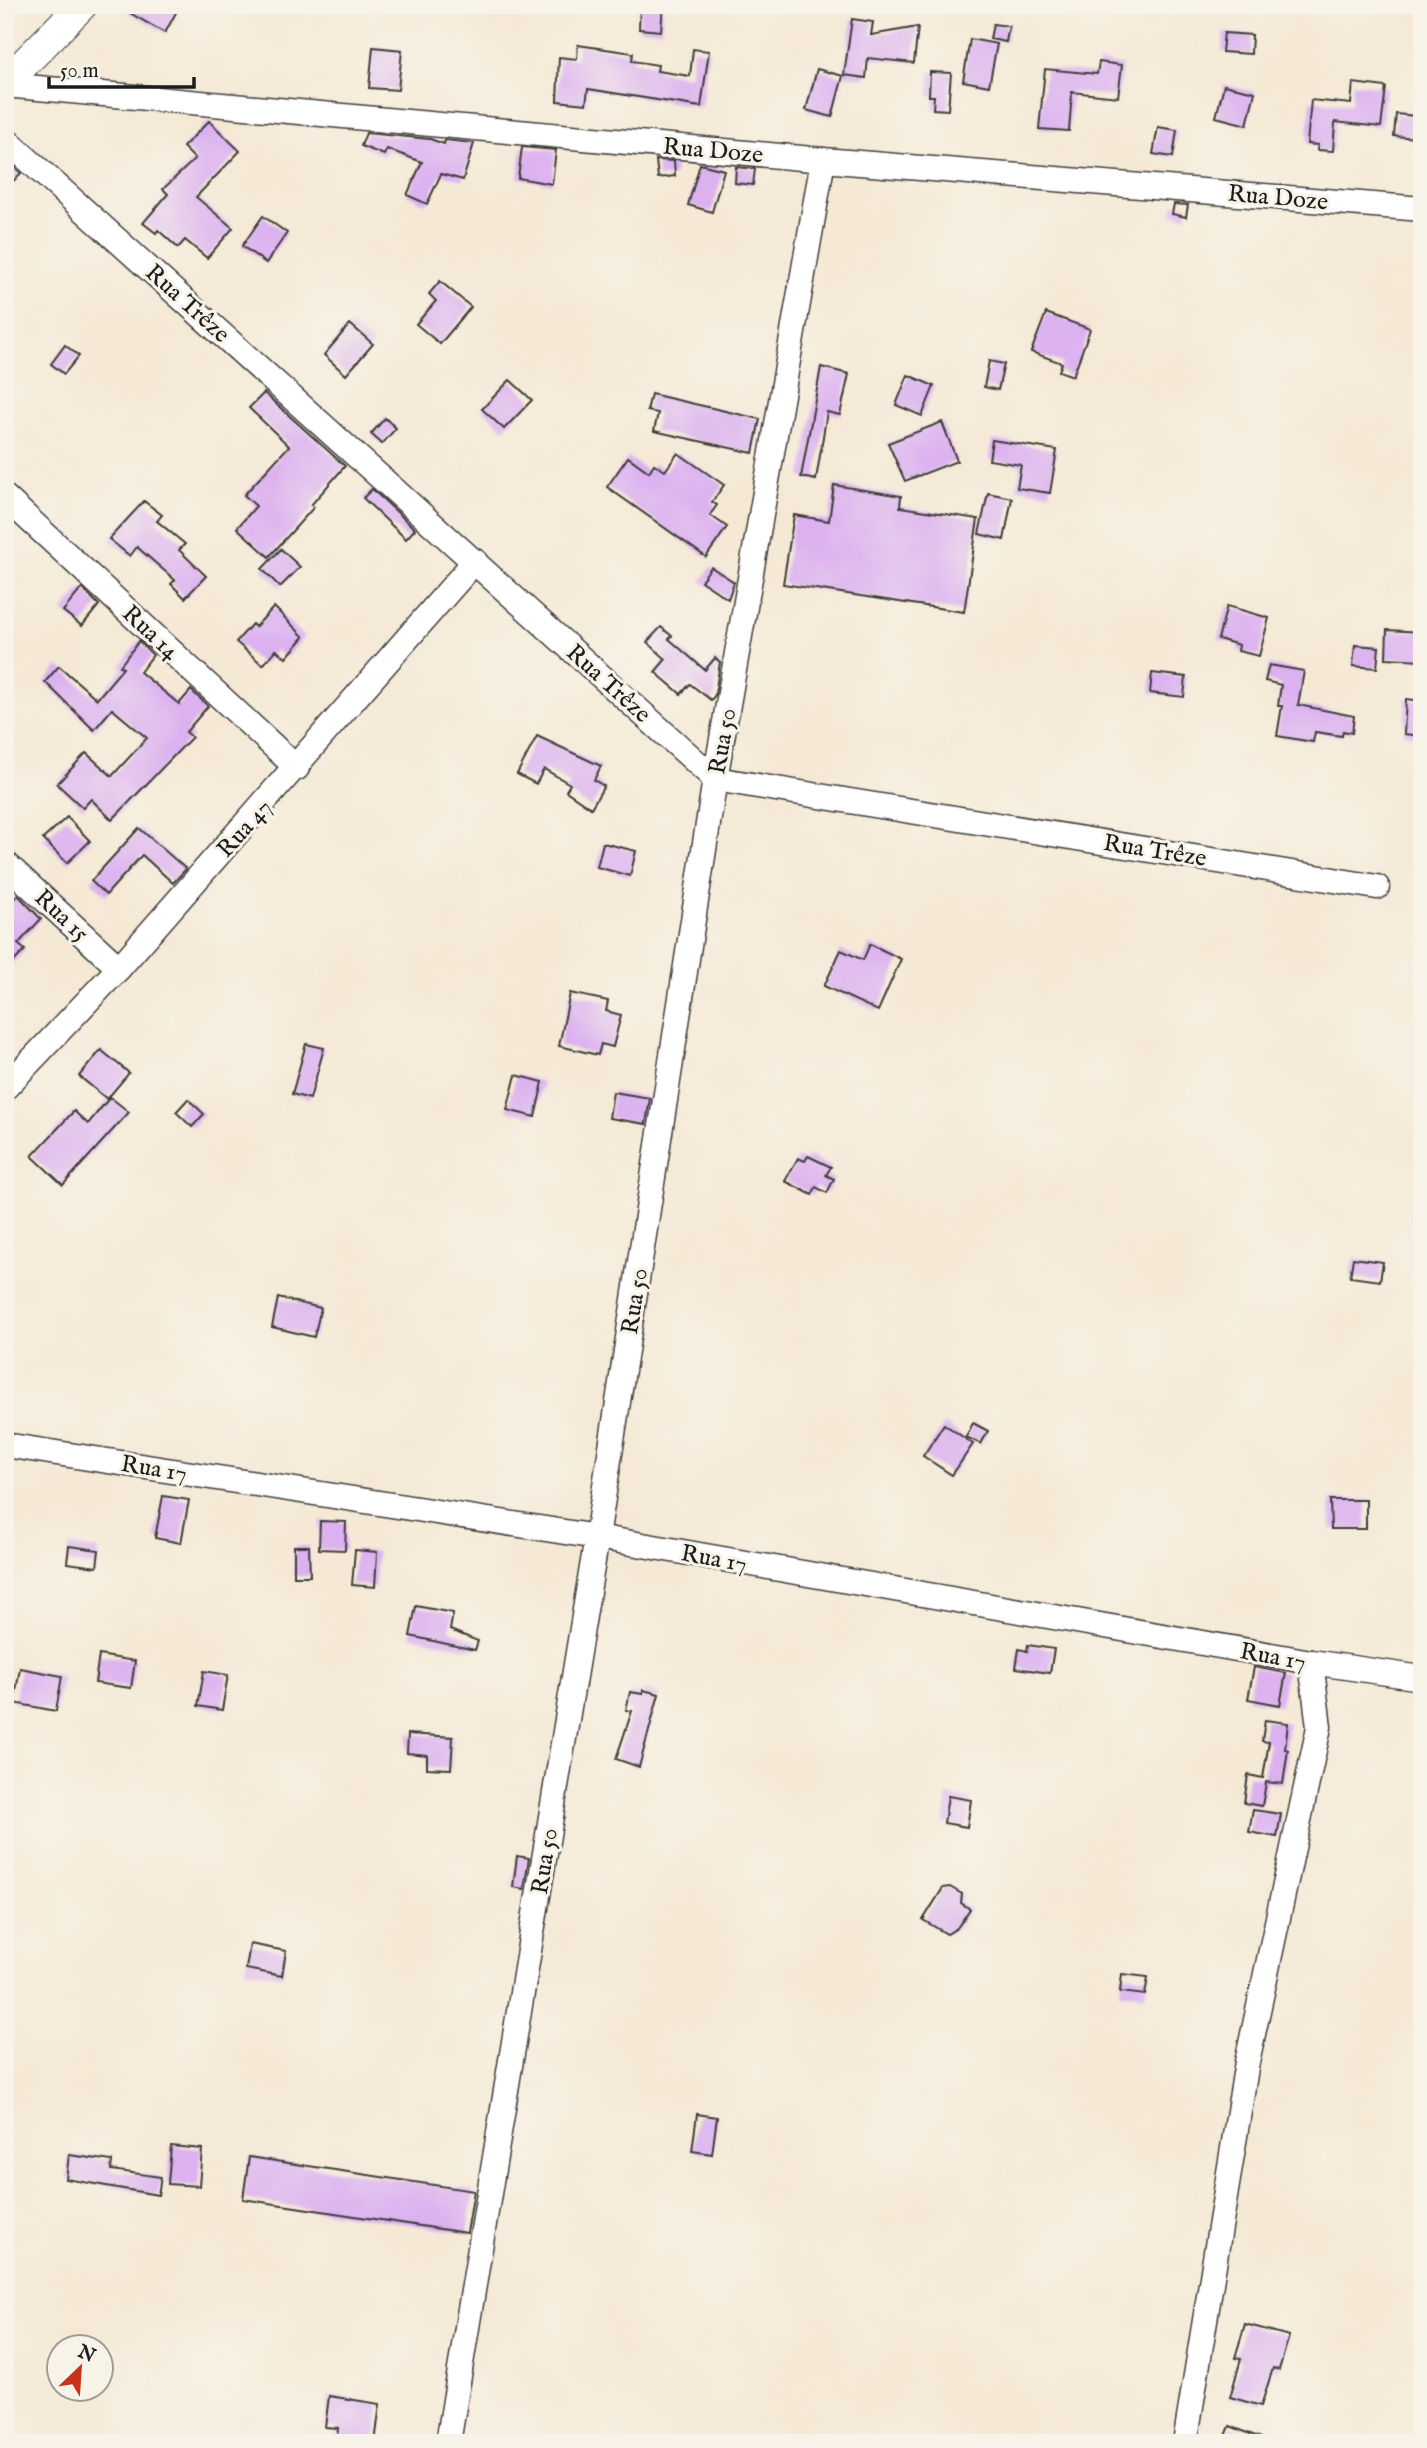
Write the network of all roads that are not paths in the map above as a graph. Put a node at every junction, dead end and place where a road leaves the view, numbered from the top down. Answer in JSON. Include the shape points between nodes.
{"nodes":[{"id":1,"x":82,"y":5,"type":"edge"},
{"id":2,"x":5,"y":84,"type":"edge"},
{"id":3,"x":5,"y":139,"type":"edge"},
{"id":4,"x":823,"y":160,"type":"junction"},
{"id":5,"x":1422,"y":209,"type":"edge"},
{"id":6,"x":5,"y":497,"type":"edge"},
{"id":7,"x":475,"y":561,"type":"junction"},
{"id":8,"x":297,"y":768,"type":"junction"},
{"id":9,"x":715,"y":779,"type":"junction"},
{"id":10,"x":5,"y":863,"type":"edge"},
{"id":11,"x":1377,"y":887,"type":"dead end"},
{"id":12,"x":120,"y":968,"type":"junction"},
{"id":13,"x":5,"y":1088,"type":"edge"},
{"id":14,"x":5,"y":1445,"type":"edge"},
{"id":15,"x":597,"y":1537,"type":"junction"},
{"id":16,"x":1311,"y":1662,"type":"junction"},
{"id":17,"x":1422,"y":1678,"type":"edge"},
{"id":18,"x":448,"y":2443,"type":"edge"},
{"id":19,"x":1185,"y":2443,"type":"edge"}],
"edges":[{"from":1,"to":2,"type":"main road"},
{"from":2,"to":4,"type":"street","name":"Rua Doze"},
{"from":3,"to":7,"type":"street","name":"Rua Trêze"},
{"from":4,"to":5,"type":"street","name":"Rua Doze"},
{"from":4,"to":9,"type":"street","name":"Rua 50"},
{"from":6,"to":8,"type":"street","name":"Rua 14"},
{"from":7,"to":8,"type":"street","name":"Rua 47"},
{"from":7,"to":9,"type":"street","name":"Rua Trêze"},
{"from":8,"to":12,"type":"street","name":"Rua 47"},
{"from":9,"to":11,"type":"street","name":"Rua Trêze"},
{"from":9,"to":15,"type":"street","name":"Rua 50"},
{"from":10,"to":12,"type":"street","name":"Rua 15"},
{"from":12,"to":13,"type":"street","name":"Rua 47"},
{"from":14,"to":15,"type":"street","name":"Rua 17"},
{"from":15,"to":16,"type":"street","name":"Rua 17"},
{"from":15,"to":18,"type":"street","name":"Rua 50"},
{"from":16,"to":17,"type":"street","name":"Rua 17"},
{"from":16,"to":19,"type":"street","via":[[1319,1727],[1247,2062]]}]}
